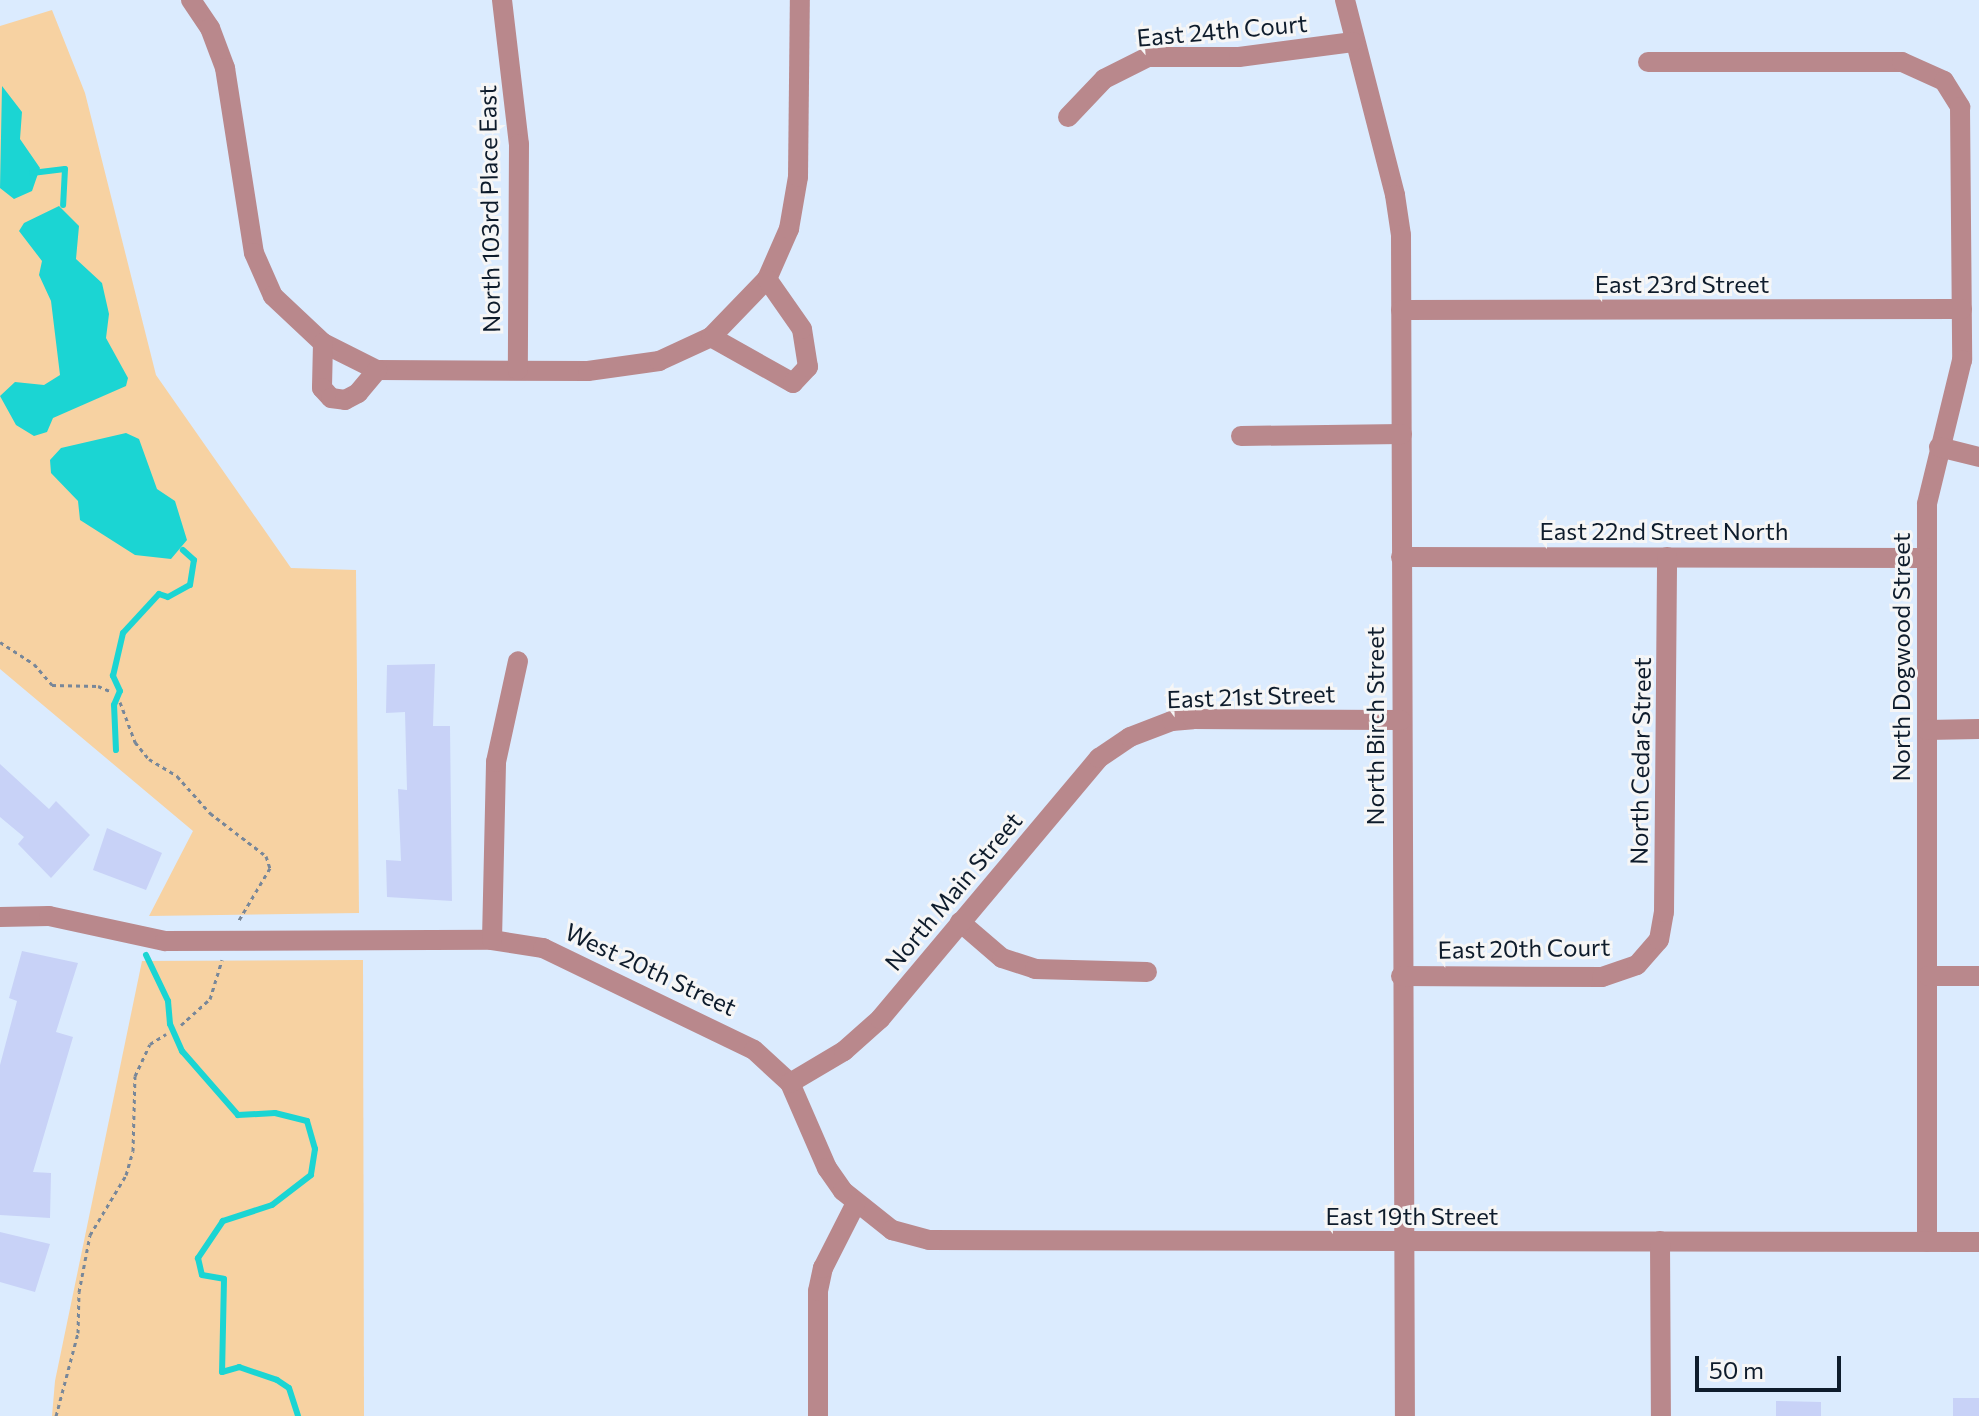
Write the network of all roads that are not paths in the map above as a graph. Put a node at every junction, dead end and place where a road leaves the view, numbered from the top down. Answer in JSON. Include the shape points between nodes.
{"nodes":[{"id":1,"x":191,"y":0,"type":"edge"},
{"id":2,"x":502,"y":0,"type":"edge"},
{"id":3,"x":800,"y":0,"type":"edge"},
{"id":4,"x":1345,"y":0,"type":"edge"},
{"id":5,"x":1353,"y":42,"type":"junction"},
{"id":6,"x":1648,"y":62,"type":"dead end"},
{"id":7,"x":1068,"y":117,"type":"dead end"},
{"id":8,"x":767,"y":279,"type":"junction"},
{"id":9,"x":1962,"y":309,"type":"junction"},
{"id":10,"x":1401,"y":310,"type":"junction"},
{"id":11,"x":711,"y":337,"type":"junction"},
{"id":12,"x":323,"y":343,"type":"junction"},
{"id":13,"x":377,"y":370,"type":"junction"},
{"id":14,"x":518,"y":370,"type":"junction"},
{"id":15,"x":1402,"y":434,"type":"junction"},
{"id":16,"x":1241,"y":436,"type":"dead end"},
{"id":17,"x":1939,"y":447,"type":"junction"},
{"id":18,"x":1979,"y":457,"type":"edge"},
{"id":19,"x":1401,"y":557,"type":"junction"},
{"id":20,"x":1667,"y":557,"type":"junction"},
{"id":21,"x":1927,"y":558,"type":"junction"},
{"id":22,"x":518,"y":661,"type":"dead end"},
{"id":23,"x":1401,"y":720,"type":"junction"},
{"id":24,"x":1151,"y":727,"type":"joint"},
{"id":25,"x":1979,"y":729,"type":"edge"},
{"id":26,"x":1927,"y":730,"type":"junction"},
{"id":27,"x":0,"y":917,"type":"edge"},
{"id":28,"x":960,"y":922,"type":"junction"},
{"id":29,"x":492,"y":940,"type":"junction"},
{"id":30,"x":1644,"y":959,"type":"joint"},
{"id":31,"x":1147,"y":972,"type":"dead end"},
{"id":32,"x":1401,"y":976,"type":"junction"},
{"id":33,"x":1928,"y":976,"type":"junction"},
{"id":34,"x":1979,"y":976,"type":"edge"},
{"id":35,"x":790,"y":1083,"type":"junction"},
{"id":36,"x":855,"y":1205,"type":"junction"},
{"id":37,"x":1660,"y":1241,"type":"junction"},
{"id":38,"x":1403,"y":1242,"type":"junction"},
{"id":39,"x":1927,"y":1242,"type":"junction"},
{"id":40,"x":1979,"y":1242,"type":"edge"},
{"id":41,"x":818,"y":1416,"type":"edge"},
{"id":42,"x":1405,"y":1416,"type":"edge"},
{"id":43,"x":1661,"y":1416,"type":"edge"}],
"edges":[{"from":1,"to":12,"type":"street","via":[[210,28],[225,68],[254,253],[273,296]]},
{"from":2,"to":14,"type":"street","name":"North 103rd Place East","via":[[519,144]]},
{"from":3,"to":8,"type":"street","via":[[798,177],[789,229]]},
{"from":4,"to":5,"type":"street","name":"North Birch Street"},
{"from":5,"to":7,"type":"street","name":"East 24th Court","via":[[1239,57],[1148,57],[1104,79]]},
{"from":5,"to":10,"type":"street","name":"North Birch Street","via":[[1395,195]]},
{"from":6,"to":9,"type":"street","name":"North Dogwood Street","via":[[1902,62],[1944,81],[1960,107],[1963,126]]},
{"from":8,"to":11,"type":"street"},
{"from":8,"to":11,"type":"street","via":[[802,329],[808,367],[793,383]]},
{"from":9,"to":10,"type":"street","name":"East 23rd Street"},
{"from":9,"to":17,"type":"street","name":"North Dogwood Street","via":[[1962,360]]},
{"from":10,"to":15,"type":"street","name":"North Birch Street"},
{"from":11,"to":14,"type":"street","via":[[659,361],[588,371]]},
{"from":12,"to":13,"type":"street"},
{"from":12,"to":13,"type":"street","via":[[322,388],[331,398],[345,400],[358,393]]},
{"from":13,"to":14,"type":"street"},
{"from":15,"to":16,"type":"street"},
{"from":15,"to":19,"type":"street","name":"North Birch Street"},
{"from":17,"to":18,"type":"street"},
{"from":17,"to":21,"type":"street","name":"North Dogwood Street","via":[[1927,504]]},
{"from":19,"to":20,"type":"street","name":"East 22nd Street North"},
{"from":19,"to":23,"type":"street","name":"North Birch Street"},
{"from":20,"to":21,"type":"street","name":"East 22nd Street North"},
{"from":20,"to":30,"type":"street","name":"North Cedar Street","via":[[1664,912],[1659,940]]},
{"from":21,"to":26,"type":"street","name":"North Dogwood Street"},
{"from":22,"to":29,"type":"street","via":[[496,762]]},
{"from":23,"to":24,"type":"street","name":"East 21st Street","via":[[1193,719]]},
{"from":23,"to":32,"type":"street","name":"North Birch Street"},
{"from":24,"to":28,"type":"street","name":"North Main Street","via":[[1099,758]]},
{"from":25,"to":26,"type":"street"},
{"from":26,"to":33,"type":"street","name":"North Dogwood Street"},
{"from":27,"to":29,"type":"street","name":"West 20th Street","via":[[49,916],[165,941]]},
{"from":28,"to":31,"type":"street","via":[[1002,958],[1035,969]]},
{"from":28,"to":35,"type":"street","name":"North Main Street","via":[[864,1035]]},
{"from":29,"to":35,"type":"street","name":"West 20th Street","via":[[576,960],[736,1038]]},
{"from":30,"to":32,"type":"street","name":"East 20th Court","via":[[1624,972],[1602,977]]},
{"from":32,"to":38,"type":"street","name":"North Birch Street"},
{"from":33,"to":34,"type":"street"},
{"from":33,"to":39,"type":"street","name":"North Dogwood Street"},
{"from":35,"to":36,"type":"street","name":"East 19th Street","via":[[827,1168]]},
{"from":36,"to":38,"type":"street","name":"East 19th Street","via":[[892,1230],[929,1240]]},
{"from":36,"to":41,"type":"street","via":[[823,1268],[818,1291]]},
{"from":37,"to":38,"type":"street","name":"East 19th Street"},
{"from":37,"to":39,"type":"street","name":"East 19th Street"},
{"from":37,"to":43,"type":"street"},
{"from":38,"to":42,"type":"street","name":"North Birch Street"},
{"from":39,"to":40,"type":"street","name":"East 19th Street"}]}
